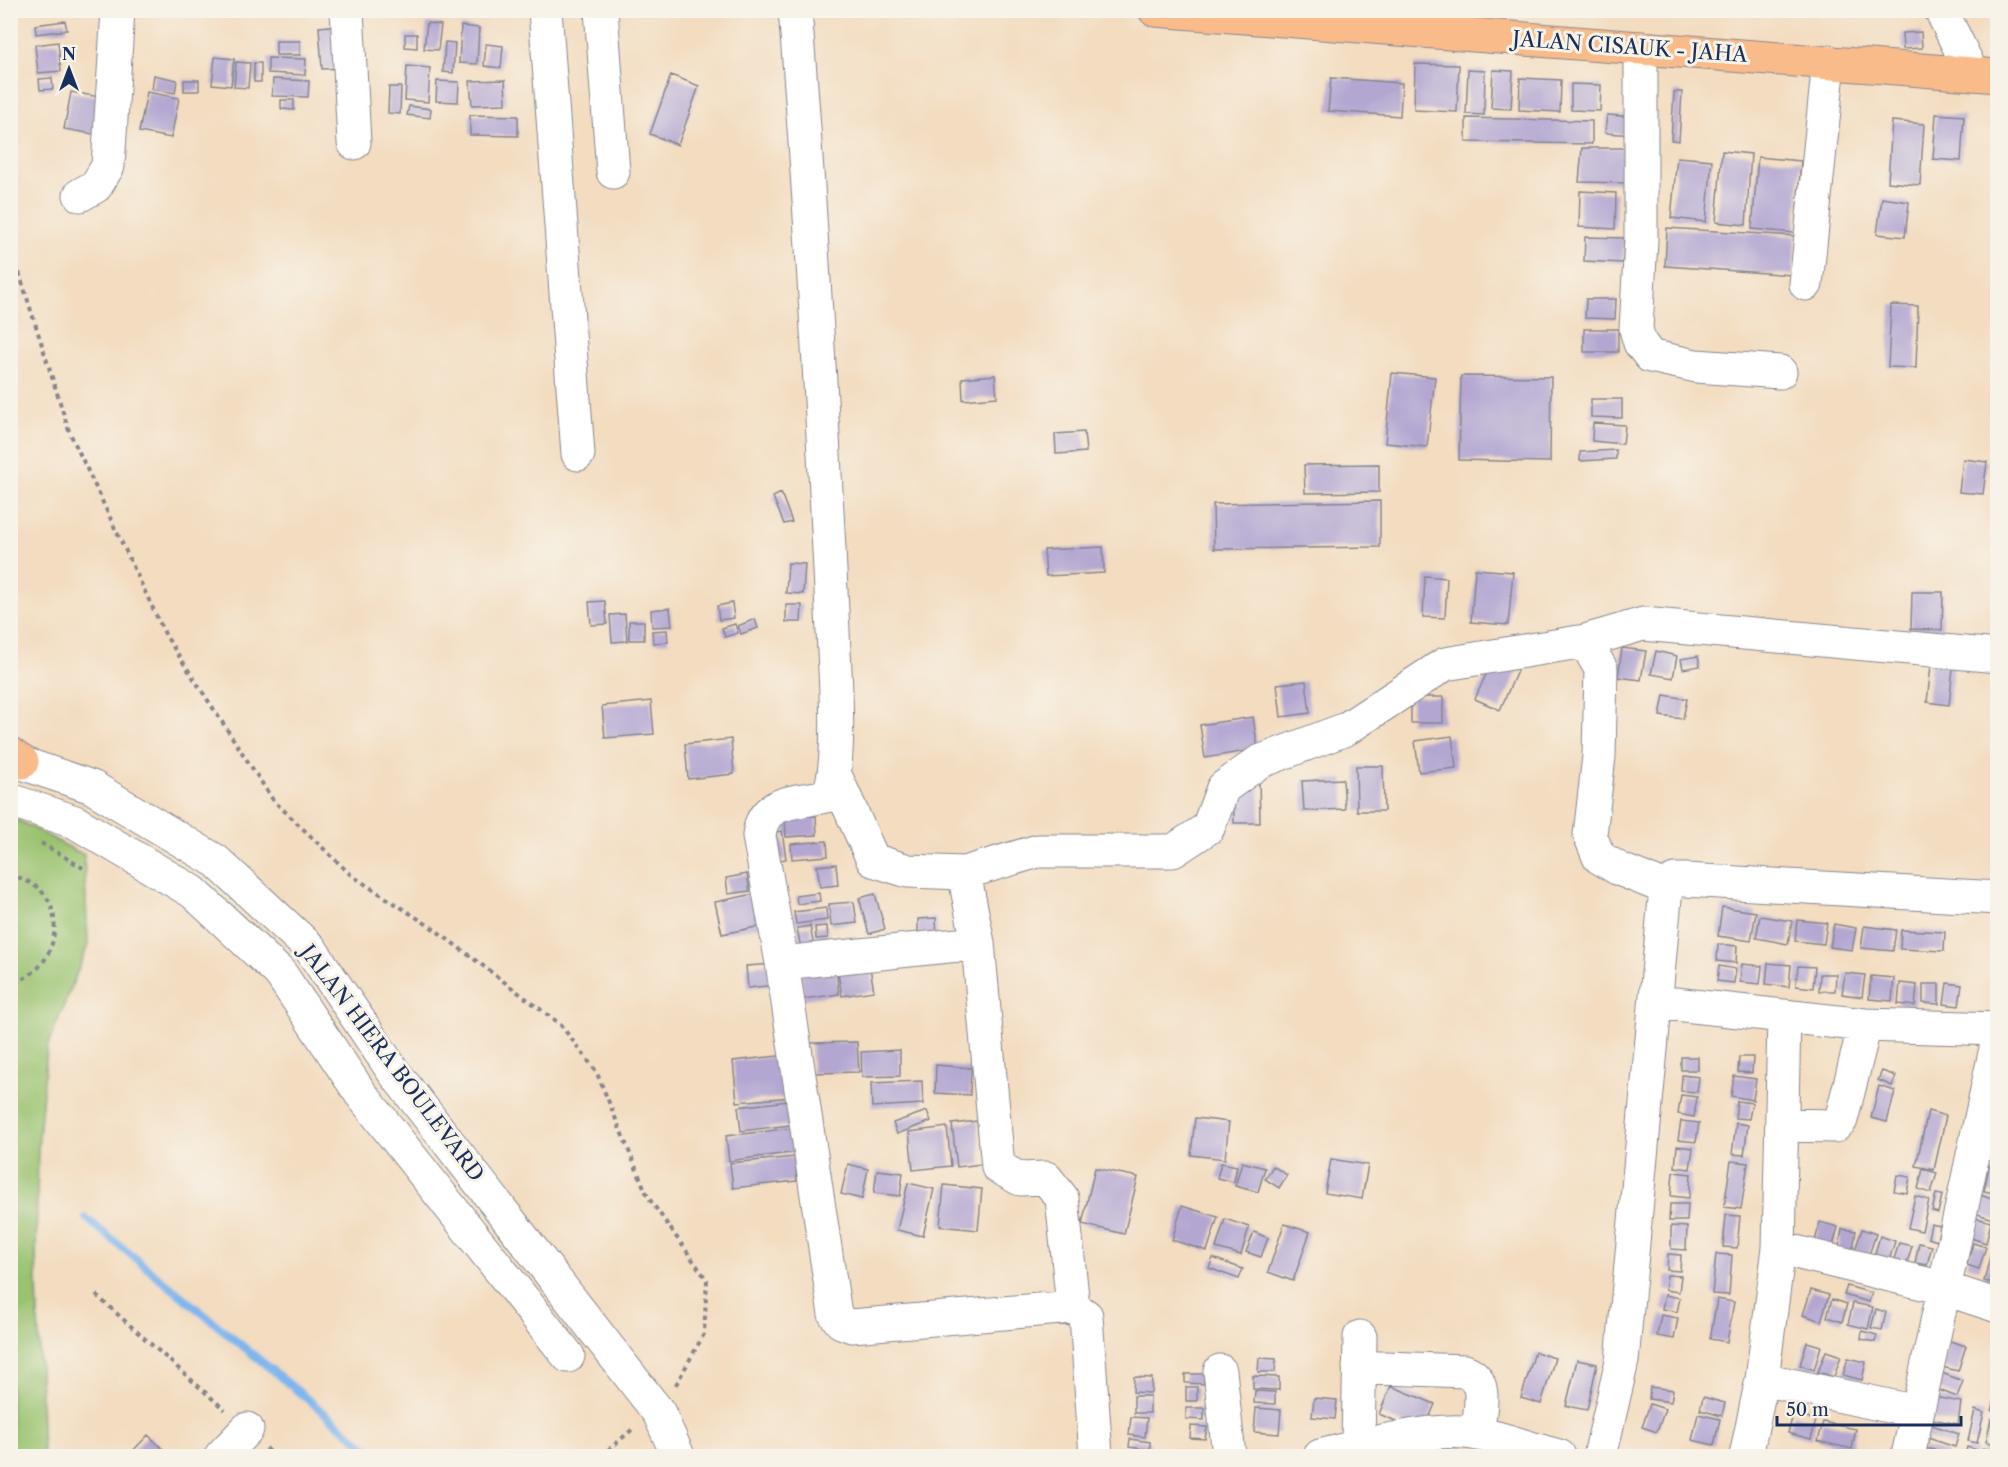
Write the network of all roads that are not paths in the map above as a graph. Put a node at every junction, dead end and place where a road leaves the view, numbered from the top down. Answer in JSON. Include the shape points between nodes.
{"nodes":[{"id":1,"x":118,"y":10,"type":"edge"},
{"id":2,"x":347,"y":10,"type":"edge"},
{"id":3,"x":545,"y":10,"type":"edge"},
{"id":4,"x":601,"y":10,"type":"edge"},
{"id":5,"x":795,"y":10,"type":"edge"},
{"id":6,"x":1155,"y":10,"type":"edge"},
{"id":7,"x":1941,"y":10,"type":"edge"},
{"id":8,"x":1641,"y":48,"type":"junction"},
{"id":9,"x":1829,"y":62,"type":"junction"},
{"id":10,"x":1985,"y":75,"type":"edge"},
{"id":11,"x":354,"y":143,"type":"dead end"},
{"id":12,"x":614,"y":172,"type":"dead end"},
{"id":13,"x":80,"y":195,"type":"dead end"},
{"id":14,"x":1806,"y":284,"type":"dead end"},
{"id":15,"x":1780,"y":372,"type":"dead end"},
{"id":16,"x":578,"y":454,"type":"dead end"},
{"id":17,"x":1585,"y":641,"type":"junction"},
{"id":18,"x":1998,"y":656,"type":"edge"},
{"id":19,"x":14,"y":758,"type":"edge"},
{"id":20,"x":835,"y":775,"type":"junction"},
{"id":21,"x":10,"y":800,"type":"edge"},
{"id":22,"x":964,"y":873,"type":"junction"},
{"id":23,"x":1666,"y":888,"type":"junction"},
{"id":24,"x":1998,"y":898,"type":"edge"},
{"id":25,"x":978,"y":943,"type":"junction"},
{"id":26,"x":782,"y":963,"type":"junction"},
{"id":27,"x":1657,"y":1002,"type":"junction"},
{"id":28,"x":1784,"y":1017,"type":"junction"},
{"id":29,"x":1865,"y":1025,"type":"junction"},
{"id":30,"x":1998,"y":1029,"type":"edge"},
{"id":31,"x":1998,"y":1039,"type":"edge"},
{"id":32,"x":393,"y":1071,"type":"junction"},
{"id":33,"x":361,"y":1094,"type":"junction"},
{"id":34,"x":1782,"y":1125,"type":"junction"},
{"id":35,"x":1779,"y":1248,"type":"junction"},
{"id":36,"x":1944,"y":1288,"type":"junction"},
{"id":37,"x":1998,"y":1306,"type":"edge"},
{"id":38,"x":1072,"y":1307,"type":"junction"},
{"id":39,"x":568,"y":1356,"type":"dead end"},
{"id":40,"x":1220,"y":1371,"type":"dead end"},
{"id":41,"x":1762,"y":1379,"type":"junction"},
{"id":42,"x":1917,"y":1412,"type":"junction"},
{"id":43,"x":247,"y":1429,"type":"road end"},
{"id":44,"x":1477,"y":1434,"type":"junction"},
{"id":45,"x":1358,"y":1446,"type":"junction"},
{"id":46,"x":221,"y":1456,"type":"edge"},
{"id":47,"x":678,"y":1456,"type":"edge"},
{"id":48,"x":1096,"y":1456,"type":"edge"},
{"id":49,"x":1229,"y":1456,"type":"edge"},
{"id":50,"x":1320,"y":1456,"type":"edge"},
{"id":51,"x":1559,"y":1456,"type":"edge"},
{"id":52,"x":1600,"y":1456,"type":"edge"},
{"id":53,"x":1746,"y":1456,"type":"edge"},
{"id":54,"x":1908,"y":1456,"type":"edge"}],
"edges":[{"from":1,"to":13,"type":"street","via":[[108,166],[96,186]]},
{"from":2,"to":11,"type":"street"},
{"from":3,"to":16,"type":"street"},
{"from":4,"to":12,"type":"street"},
{"from":5,"to":20,"type":"street","via":[[823,414],[836,708]]},
{"from":6,"to":8,"type":"main road","name":"JALAN CISAUK - JAHA"},
{"from":7,"to":10,"type":"street"},
{"from":8,"to":9,"type":"main road","name":"JALAN CISAUK - JAHA"},
{"from":8,"to":15,"type":"street","via":[[1641,240],[1636,329],[1640,343],[1650,356],[1696,366]]},
{"from":9,"to":10,"type":"main road","name":"JALAN CISAUK - JAHA"},
{"from":9,"to":14,"type":"street"},
{"from":17,"to":18,"type":"street","via":[[1643,624]]},
{"from":17,"to":22,"type":"street","via":[[1446,664],[1346,729],[1259,762],[1223,788],[1208,828],[1173,851],[1038,851]]},
{"from":17,"to":23,"type":"street","via":[[1601,669],[1599,756],[1590,835],[1599,858]]},
{"from":19,"to":32,"type":"street","name":"JALAN HIERA BOULEVARD","via":[[92,787],[216,861],[310,948]]},
{"from":20,"to":22,"type":"street","via":[[873,860],[908,871]]},
{"from":20,"to":26,"type":"street","via":[[826,796],[769,810],[760,821],[759,836]]},
{"from":21,"to":33,"type":"street","name":"JALAN HIERA BOULEVARD","via":[[75,822],[193,892],[280,973]]},
{"from":22,"to":25,"type":"street"},
{"from":23,"to":24,"type":"street","via":[[1675,880],[1685,880]]},
{"from":23,"to":27,"type":"street"},
{"from":25,"to":26,"type":"street"},
{"from":25,"to":38,"type":"street","via":[[998,1167],[1020,1179],[1046,1178],[1062,1198]]},
{"from":26,"to":38,"type":"street","via":[[835,1314],[841,1322],[852,1326]]},
{"from":27,"to":28,"type":"street"},
{"from":27,"to":52,"type":"street","via":[[1622,1361]]},
{"from":28,"to":29,"type":"street"},
{"from":28,"to":34,"type":"street"},
{"from":29,"to":30,"type":"street"},
{"from":29,"to":34,"type":"street","via":[[1841,1120],[1835,1126]]},
{"from":31,"to":36,"type":"street"},
{"from":32,"to":33,"type":"street"},
{"from":32,"to":47,"type":"street","name":"JALAN HIERA BOULEVARD","via":[[659,1413]]},
{"from":33,"to":39,"type":"street","name":"JALAN HIERA BOULEVARD"},
{"from":34,"to":35,"type":"street"},
{"from":35,"to":36,"type":"street"},
{"from":35,"to":41,"type":"street"},
{"from":36,"to":37,"type":"street"},
{"from":36,"to":42,"type":"street"},
{"from":38,"to":48,"type":"street","via":[[1086,1316]]},
{"from":40,"to":49,"type":"street"},
{"from":41,"to":42,"type":"street"},
{"from":41,"to":53,"type":"street"},
{"from":42,"to":54,"type":"street"},
{"from":43,"to":46,"type":"street"},
{"from":44,"to":45,"type":"street","via":[[1451,1431]]},
{"from":44,"to":45,"type":"street","via":[[1481,1397],[1478,1378],[1473,1374],[1360,1352]]},
{"from":44,"to":51,"type":"street"},
{"from":45,"to":50,"type":"street"}]}
